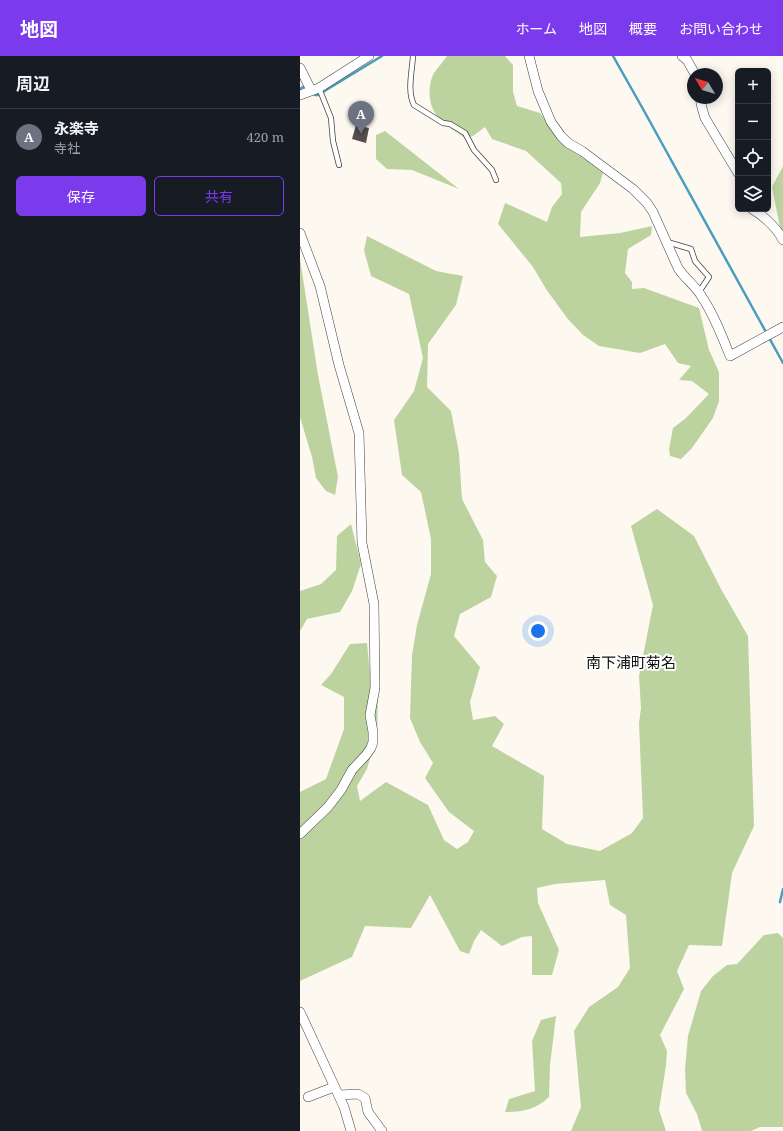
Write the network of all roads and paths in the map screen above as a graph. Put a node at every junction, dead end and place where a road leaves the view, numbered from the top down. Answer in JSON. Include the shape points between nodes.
{"nodes":[{"id":1,"x":369,"y":56,"type":"edge"},
{"id":2,"x":413,"y":56,"type":"edge"},
{"id":3,"x":529,"y":56,"type":"edge"},
{"id":4,"x":682,"y":56,"type":"edge"},
{"id":5,"x":300,"y":68,"type":"edge"},
{"id":6,"x":691,"y":68,"type":"edge"},
{"id":7,"x":316,"y":88,"type":"junction"},
{"id":8,"x":300,"y":95,"type":"edge"},
{"id":9,"x":701,"y":104,"type":"edge"},
{"id":10,"x":339,"y":165,"type":"dead end"},
{"id":11,"x":735,"y":168,"type":"edge"},
{"id":12,"x":496,"y":180,"type":"dead end"},
{"id":13,"x":756,"y":212,"type":"edge"},
{"id":14,"x":300,"y":233,"type":"edge"},
{"id":15,"x":783,"y":240,"type":"edge"},
{"id":16,"x":667,"y":242,"type":"junction"},
{"id":17,"x":699,"y":292,"type":"junction"},
{"id":18,"x":783,"y":327,"type":"edge"},
{"id":19,"x":300,"y":834,"type":"edge"},
{"id":20,"x":301,"y":1017,"type":"edge"},
{"id":21,"x":336,"y":1091,"type":"junction"},
{"id":22,"x":308,"y":1097,"type":"dead end"},
{"id":23,"x":351,"y":1131,"type":"edge"},
{"id":24,"x":382,"y":1131,"type":"edge"}],
"edges":[{"from":1,"to":7,"type":"street"},
{"from":2,"to":12,"type":"lane","via":[[410,88],[414,105],[465,133],[474,150],[492,170]]},
{"from":3,"to":16,"type":"street","via":[[544,107],[561,136],[639,195],[653,212]]},
{"from":4,"to":6,"type":"street"},
{"from":5,"to":7,"type":"street"},
{"from":7,"to":8,"type":"street"},
{"from":7,"to":10,"type":"lane","via":[[323,98],[330,118]]},
{"from":9,"to":11,"type":"street","via":[[705,118]]},
{"from":13,"to":15,"type":"street","via":[[767,220]]},
{"from":14,"to":19,"type":"street","via":[[320,286],[339,365],[359,432],[362,543],[374,604],[375,688],[370,715],[373,732],[371,748],[352,770],[328,807]]},
{"from":16,"to":17,"type":"street","via":[[683,276]]},
{"from":16,"to":17,"type":"lane","via":[[691,249],[695,261],[709,278]]},
{"from":17,"to":18,"type":"street","via":[[730,356]]},
{"from":20,"to":21,"type":"street"},
{"from":21,"to":22,"type":"street"},
{"from":21,"to":23,"type":"street"},
{"from":21,"to":24,"type":"street","via":[[358,1094],[365,1098],[368,1112]]}]}
